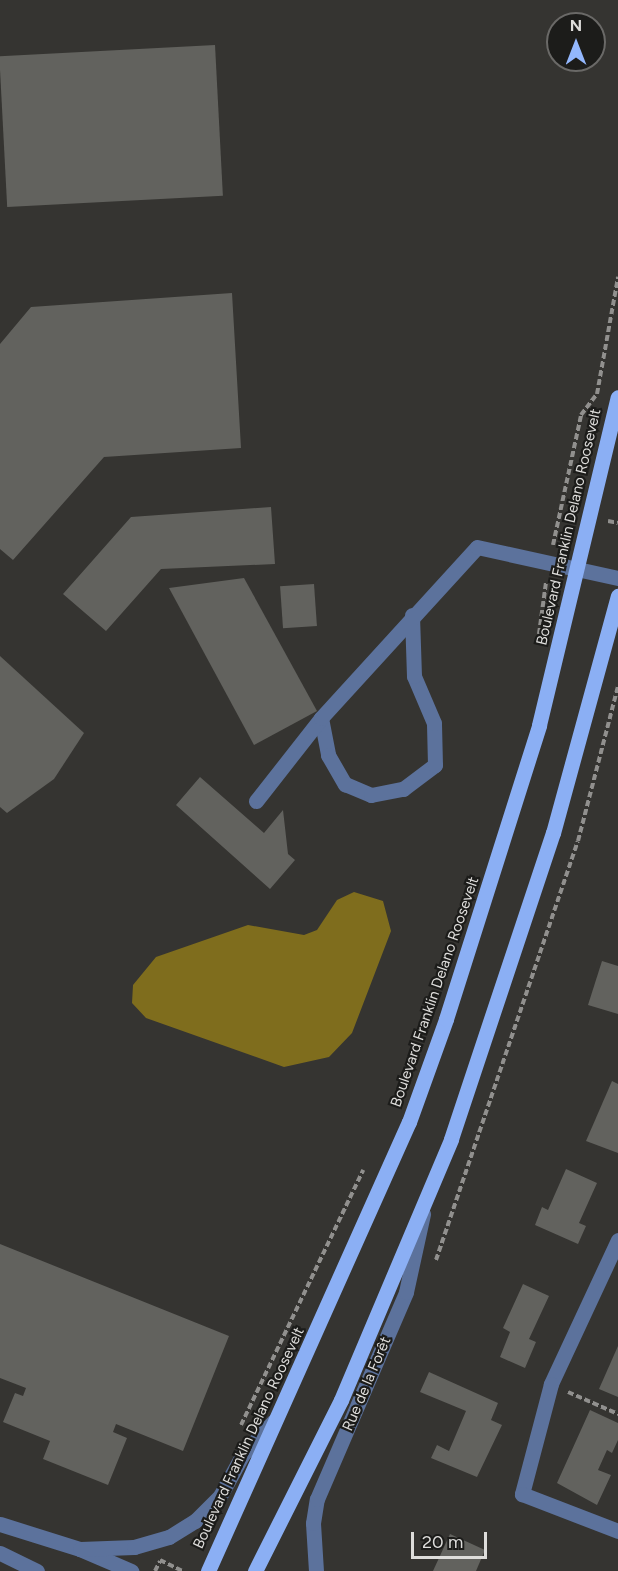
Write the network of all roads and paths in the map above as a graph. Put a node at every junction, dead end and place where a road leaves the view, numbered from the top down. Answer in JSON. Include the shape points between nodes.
{"nodes":[{"id":1,"x":618,"y":277,"type":"edge"},
{"id":2,"x":618,"y":397,"type":"edge"},
{"id":3,"x":550,"y":560,"type":"junction"},
{"id":4,"x":580,"y":567,"type":"junction"},
{"id":5,"x":618,"y":578,"type":"edge"},
{"id":6,"x":618,"y":596,"type":"edge"},
{"id":7,"x":412,"y":615,"type":"junction"},
{"id":8,"x":539,"y":638,"type":"dead end"},
{"id":9,"x":321,"y":718,"type":"junction"},
{"id":10,"x":256,"y":801,"type":"dead end"},
{"id":11,"x":367,"y":1162,"type":"dead end"},
{"id":12,"x":427,"y":1196,"type":"junction"},
{"id":13,"x":618,"y":1240,"type":"edge"},
{"id":14,"x":551,"y":1384,"type":"junction"},
{"id":15,"x":282,"y":1412,"type":"junction"},
{"id":16,"x":618,"y":1414,"type":"edge"},
{"id":17,"x":238,"y":1430,"type":"dead end"},
{"id":18,"x":0,"y":1524,"type":"edge"},
{"id":19,"x":618,"y":1531,"type":"edge"},
{"id":20,"x":80,"y":1549,"type":"junction"},
{"id":21,"x":0,"y":1553,"type":"edge"},
{"id":22,"x":24,"y":1567,"type":"edge"},
{"id":23,"x":37,"y":1571,"type":"edge"},
{"id":24,"x":131,"y":1571,"type":"edge"},
{"id":25,"x":155,"y":1571,"type":"edge"},
{"id":26,"x":183,"y":1571,"type":"edge"},
{"id":27,"x":208,"y":1571,"type":"edge"},
{"id":28,"x":255,"y":1571,"type":"edge"},
{"id":29,"x":316,"y":1571,"type":"edge"}],
"edges":[{"from":1,"to":3,"type":"path","via":[[597,394],[581,415]]},
{"from":2,"to":4,"type":"main road","name":"Boulevard Franklin Delano Roosevelt"},
{"from":3,"to":4,"type":"street"},
{"from":3,"to":7,"type":"street","via":[[477,547]]},
{"from":3,"to":8,"type":"path"},
{"from":4,"to":5,"type":"street"},
{"from":4,"to":15,"type":"main road","name":"Boulevard Franklin Delano Roosevelt","via":[[513,820],[446,1019],[409,1122]]},
{"from":6,"to":12,"type":"main road","via":[[535,888],[489,1032]]},
{"from":7,"to":9,"type":"street"},
{"from":7,"to":9,"type":"street","via":[[414,676],[434,723],[435,765],[403,789],[370,795],[345,784],[328,755]]},
{"from":9,"to":10,"type":"street"},
{"from":11,"to":17,"type":"path"},
{"from":12,"to":28,"type":"main road","via":[[341,1400]]},
{"from":12,"to":29,"type":"street","name":"Rue de la Forêt","via":[[406,1292],[317,1499],[312,1539]]},
{"from":13,"to":14,"type":"street"},
{"from":14,"to":16,"type":"path"},
{"from":14,"to":19,"type":"street","via":[[522,1494]]},
{"from":15,"to":20,"type":"street","via":[[243,1454],[220,1496],[195,1521],[169,1537],[134,1547]]},
{"from":15,"to":27,"type":"main road","name":"Boulevard Franklin Delano Roosevelt"},
{"from":18,"to":20,"type":"street"},
{"from":20,"to":24,"type":"street"},
{"from":21,"to":22,"type":"street"},
{"from":22,"to":23,"type":"street"},
{"from":25,"to":26,"type":"path","via":[[160,1561]]}]}
